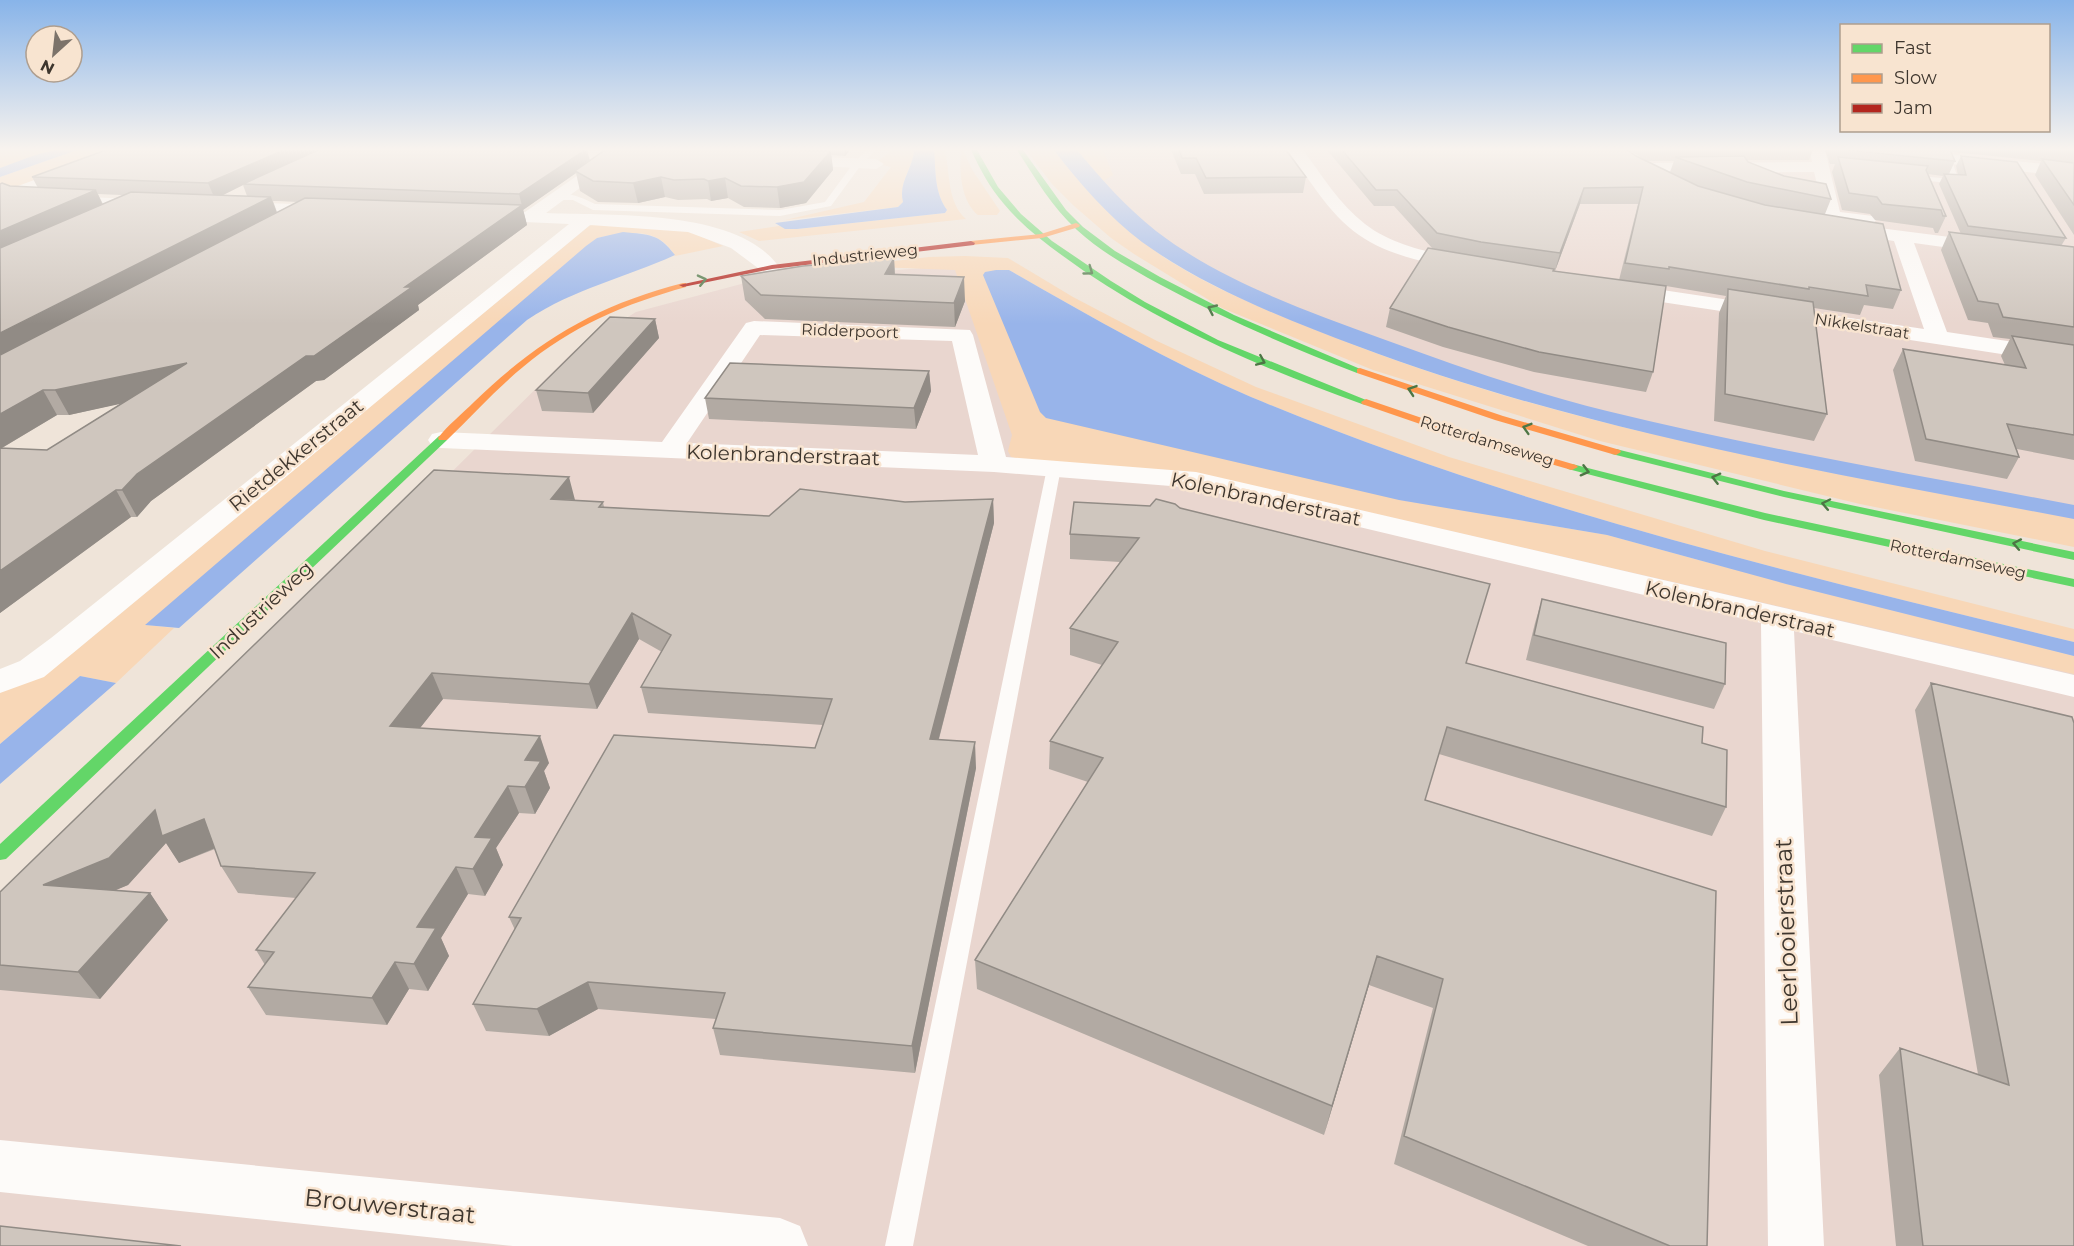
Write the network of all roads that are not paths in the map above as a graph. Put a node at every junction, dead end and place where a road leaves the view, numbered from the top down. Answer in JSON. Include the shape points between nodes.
{"nodes":[{"id":1,"x":131,"y":208,"type":"edge"},
{"id":2,"x":253,"y":208,"type":"edge"},
{"id":3,"x":541,"y":208,"type":"edge"},
{"id":4,"x":629,"y":208,"type":"edge"},
{"id":5,"x":806,"y":208,"type":"edge"},
{"id":6,"x":1013,"y":208,"type":"edge"},
{"id":7,"x":1062,"y":208,"type":"edge"},
{"id":8,"x":1340,"y":208,"type":"edge"},
{"id":9,"x":1830,"y":208,"type":"edge"},
{"id":10,"x":309,"y":210,"type":"junction"},
{"id":11,"x":344,"y":211,"type":"edge"},
{"id":12,"x":460,"y":215,"type":"edge"},
{"id":13,"x":1832,"y":216,"type":"junction"},
{"id":14,"x":529,"y":217,"type":"junction"},
{"id":15,"x":587,"y":219,"type":"junction"},
{"id":16,"x":97,"y":223,"type":"edge"},
{"id":17,"x":1076,"y":225,"type":"junction"},
{"id":18,"x":278,"y":226,"type":"edge"},
{"id":19,"x":1028,"y":226,"type":"junction"},
{"id":20,"x":1949,"y":232,"type":"junction"},
{"id":21,"x":1042,"y":236,"type":"junction"},
{"id":22,"x":1902,"y":237,"type":"junction"},
{"id":23,"x":2072,"y":252,"type":"edge"},
{"id":24,"x":764,"y":262,"type":"junction"},
{"id":25,"x":1489,"y":270,"type":"edge"},
{"id":26,"x":1607,"y":288,"type":"edge"},
{"id":27,"x":1938,"y":338,"type":"junction"},
{"id":28,"x":2074,"y":358,"type":"edge"},
{"id":29,"x":441,"y":440,"type":"junction"},
{"id":30,"x":669,"y":450,"type":"junction"},
{"id":31,"x":994,"y":464,"type":"junction"},
{"id":32,"x":1054,"y":468,"type":"junction"},
{"id":33,"x":2074,"y":556,"type":"edge"},
{"id":34,"x":2074,"y":583,"type":"edge"},
{"id":35,"x":1777,"y":618,"type":"junction"},
{"id":36,"x":0,"y":682,"type":"edge"},
{"id":37,"x":2074,"y":686,"type":"edge"},
{"id":38,"x":0,"y":854,"type":"edge"},
{"id":39,"x":0,"y":1166,"type":"edge"},
{"id":40,"x":780,"y":1246,"type":"edge"},
{"id":41,"x":899,"y":1246,"type":"edge"},
{"id":42,"x":1796,"y":1246,"type":"edge"}],
"edges":[{"from":1,"to":16,"type":"street"},
{"from":2,"to":10,"type":"street"},
{"from":3,"to":14,"type":"street"},
{"from":4,"to":5,"type":"lane","via":[[780,213]]},
{"from":6,"to":19,"type":"main road","name":"Rotterdamseweg"},
{"from":7,"to":17,"type":"main road","name":"Rotterdamseweg"},
{"from":8,"to":25,"type":"street","via":[[1360,229],[1383,242],[1427,257]]},
{"from":9,"to":13,"type":"street"},
{"from":10,"to":11,"type":"street"},
{"from":10,"to":18,"type":"street"},
{"from":12,"to":14,"type":"street"},
{"from":13,"to":20,"type":"street"},
{"from":13,"to":22,"type":"street","via":[[1812,218]]},
{"from":14,"to":15,"type":"street"},
{"from":15,"to":24,"type":"street","via":[[702,229],[730,239]]},
{"from":15,"to":36,"type":"street","name":"Rietdekkerstraat","via":[[63,645],[32,669]]},
{"from":17,"to":19,"type":"main road","name":"Industrieweg"},
{"from":17,"to":21,"type":"main road","name":"Industrieweg"},
{"from":33,"to":17,"type":"main road","name":"Rotterdamseweg","one_way":true,"via":[[1773,492],[1622,455],[1467,409],[1374,377],[1191,299],[1121,259]]},
{"from":19,"to":21,"type":"main road","name":"Rotterdamseweg"},
{"from":19,"to":24,"type":"main road","name":"Industrieweg"},
{"from":20,"to":22,"type":"street"},
{"from":20,"to":23,"type":"street"},
{"from":21,"to":24,"type":"main road","name":"Industrieweg"},
{"from":21,"to":34,"type":"main road","name":"Rotterdamseweg","one_way":true,"via":[[1104,282],[1192,330],[1310,382],[1415,420],[1654,489]]},
{"from":22,"to":27,"type":"street","name":"Nikkelstraat"},
{"from":24,"to":29,"type":"main road","name":"Industrieweg","via":[[671,275],[590,306],[544,336],[520,365]]},
{"from":26,"to":27,"type":"street","name":"Nikkelstraat"},
{"from":27,"to":28,"type":"street","name":"Nikkelstraat"},
{"from":29,"to":30,"type":"street","name":"Kolenbranderstraat"},
{"from":29,"to":38,"type":"main road","name":"Industrieweg"},
{"from":30,"to":31,"type":"street","name":"Kolenbranderstraat"},
{"from":30,"to":31,"type":"street","name":"Ridderpoort","via":[[754,328],[962,335]]},
{"from":31,"to":32,"type":"street","name":"Kolenbranderstraat"},
{"from":32,"to":35,"type":"street","name":"Kolenbranderstraat","via":[[1196,480]]},
{"from":32,"to":41,"type":"lane"},
{"from":35,"to":37,"type":"street","name":"Kolenbranderstraat"},
{"from":35,"to":42,"type":"street","name":"Leerlooierstraat"},
{"from":39,"to":40,"type":"street","name":"Brouwerstraat"}]}
